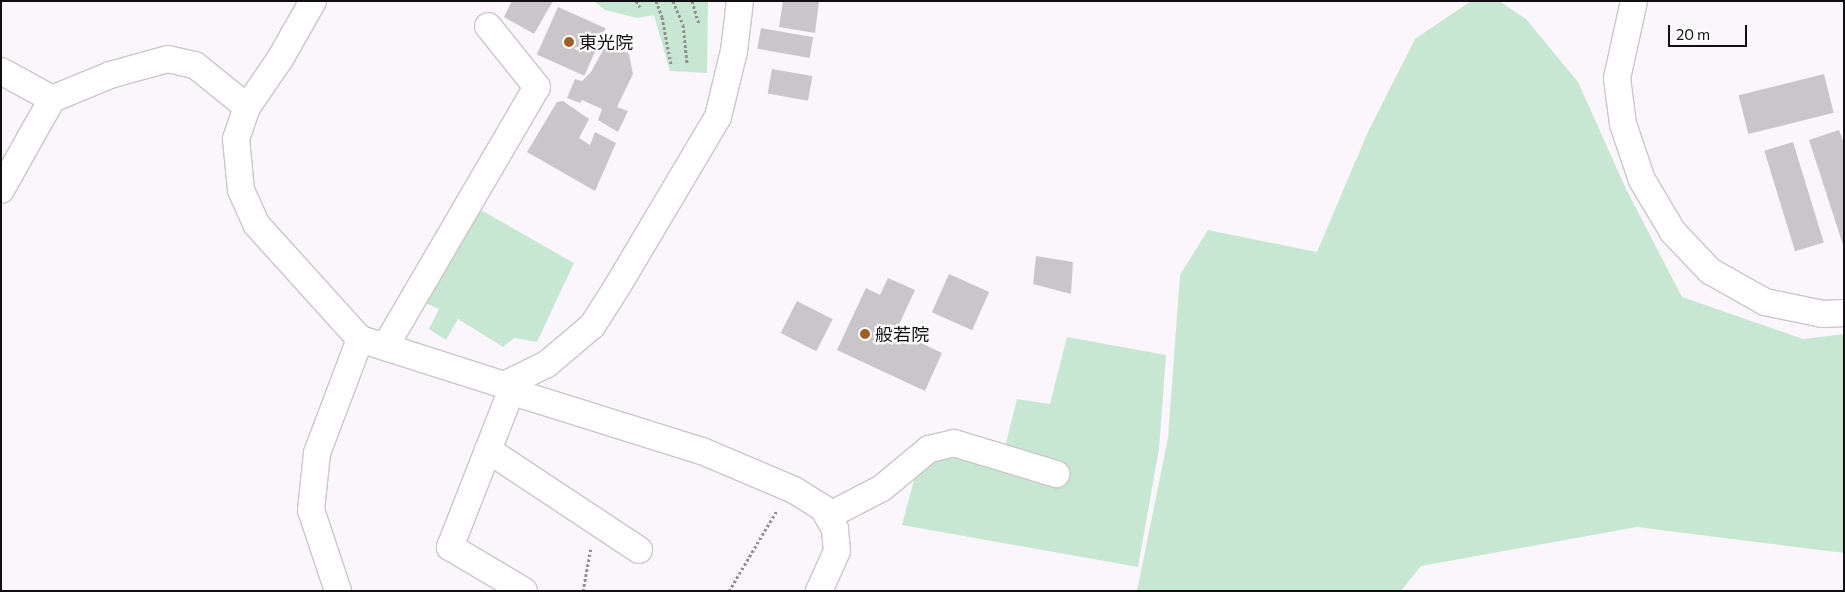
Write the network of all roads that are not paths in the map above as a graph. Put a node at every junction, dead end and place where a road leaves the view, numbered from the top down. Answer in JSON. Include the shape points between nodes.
{"nodes":[{"id":1,"x":312,"y":1,"type":"edge"},
{"id":2,"x":740,"y":1,"type":"edge"},
{"id":3,"x":1634,"y":1,"type":"edge"},
{"id":4,"x":488,"y":26,"type":"dead end"},
{"id":5,"x":1,"y":71,"type":"edge"},
{"id":6,"x":52,"y":99,"type":"junction"},
{"id":7,"x":247,"y":107,"type":"junction"},
{"id":8,"x":1,"y":190,"type":"edge"},
{"id":9,"x":1844,"y":313,"type":"edge"},
{"id":10,"x":360,"y":339,"type":"junction"},
{"id":11,"x":385,"y":347,"type":"junction"},
{"id":12,"x":508,"y":387,"type":"junction"},
{"id":13,"x":488,"y":450,"type":"junction"},
{"id":14,"x":1056,"y":474,"type":"dead end"},
{"id":15,"x":828,"y":516,"type":"junction"},
{"id":16,"x":639,"y":550,"type":"dead end"},
{"id":17,"x":338,"y":591,"type":"edge"},
{"id":18,"x":524,"y":591,"type":"edge"},
{"id":19,"x":819,"y":591,"type":"edge"}],
"edges":[{"from":1,"to":7,"type":"street","via":[[280,59]]},
{"from":2,"to":12,"type":"street","via":[[734,51],[718,117],[623,279],[592,326],[548,364]]},
{"from":3,"to":9,"type":"street","via":[[1617,78],[1623,124],[1642,180],[1673,232],[1710,271],[1765,302],[1822,314]]},
{"from":4,"to":11,"type":"street","via":[[537,87]]},
{"from":5,"to":6,"type":"street"},
{"from":6,"to":7,"type":"street","via":[[110,75],[168,59],[194,65]]},
{"from":6,"to":8,"type":"street"},
{"from":7,"to":10,"type":"street","via":[[236,139],[241,190],[256,224]]},
{"from":10,"to":11,"type":"street"},
{"from":10,"to":17,"type":"street","via":[[317,453],[311,510]]},
{"from":11,"to":12,"type":"street"},
{"from":12,"to":13,"type":"street"},
{"from":12,"to":15,"type":"street","via":[[533,398],[702,451],[790,488],[823,508]]},
{"from":13,"to":16,"type":"street"},
{"from":13,"to":18,"type":"street","via":[[450,547]]},
{"from":14,"to":15,"type":"street","via":[[954,443],[929,449],[882,488]]},
{"from":15,"to":19,"type":"street","via":[[835,528],[837,551]]}]}
